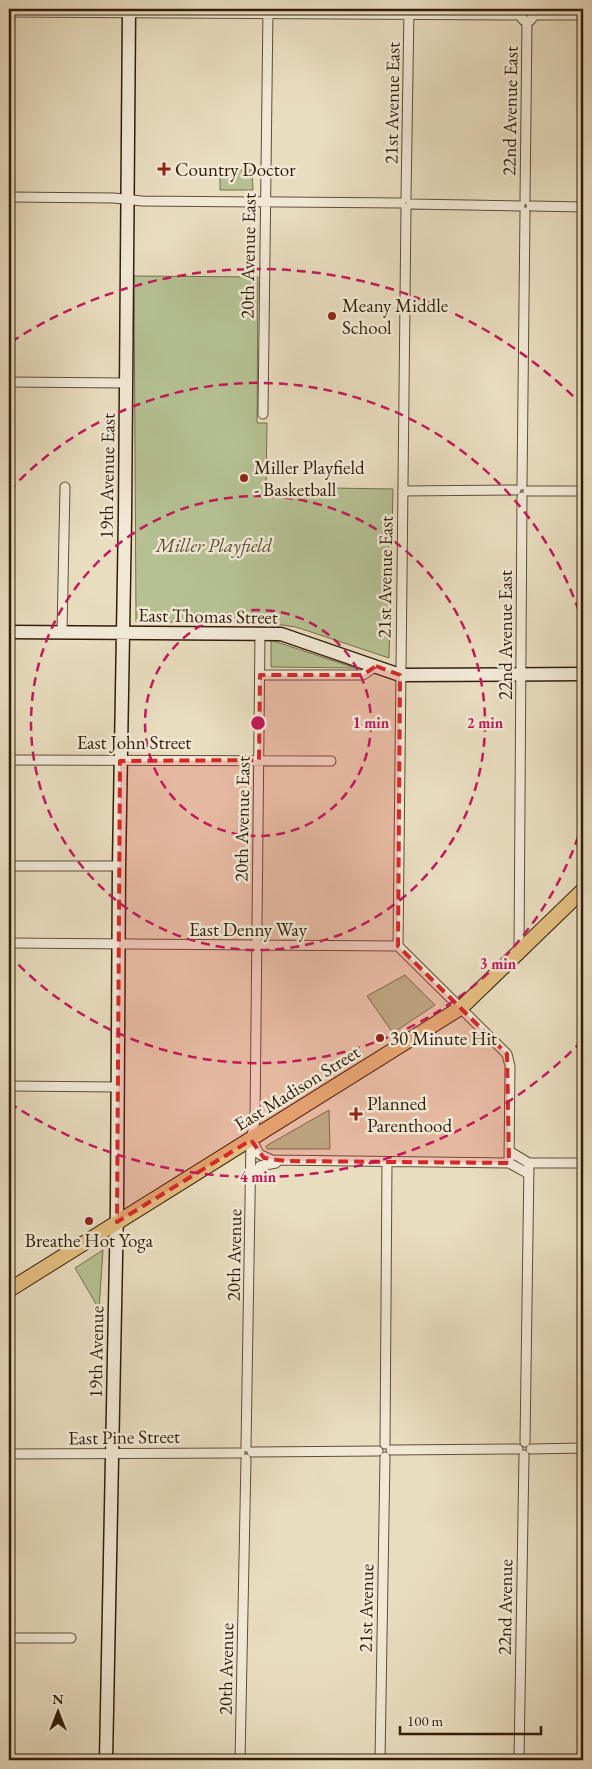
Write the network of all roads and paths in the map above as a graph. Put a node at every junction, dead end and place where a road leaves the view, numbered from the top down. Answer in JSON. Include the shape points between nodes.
{"nodes":[{"id":1,"x":129,"y":10,"type":"edge"},
{"id":2,"x":268,"y":11,"type":"edge"},
{"id":3,"x":409,"y":11,"type":"edge"},
{"id":4,"x":9,"y":12,"type":"edge"},
{"id":5,"x":527,"y":14,"type":"edge"},
{"id":6,"x":583,"y":15,"type":"edge"},
{"id":7,"x":9,"y":197,"type":"edge"},
{"id":8,"x":128,"y":200,"type":"junction"},
{"id":9,"x":266,"y":203,"type":"junction"},
{"id":10,"x":406,"y":203,"type":"junction"},
{"id":11,"x":525,"y":206,"type":"junction"},
{"id":12,"x":583,"y":207,"type":"edge"},
{"id":13,"x":9,"y":382,"type":"edge"},
{"id":14,"x":126,"y":383,"type":"junction"},
{"id":15,"x":262,"y":414,"type":"dead end"},
{"id":16,"x":65,"y":487,"type":"dead end"},
{"id":17,"x":403,"y":491,"type":"junction"},
{"id":18,"x":522,"y":491,"type":"junction"},
{"id":19,"x":583,"y":491,"type":"edge"},
{"id":20,"x":9,"y":632,"type":"edge"},
{"id":21,"x":62,"y":632,"type":"junction"},
{"id":22,"x":123,"y":633,"type":"junction"},
{"id":23,"x":260,"y":633,"type":"junction"},
{"id":24,"x":376,"y":666,"type":"junction"},
{"id":25,"x":400,"y":674,"type":"junction"},
{"id":26,"x":521,"y":674,"type":"junction"},
{"id":27,"x":583,"y":674,"type":"edge"},
{"id":28,"x":260,"y":675,"type":"junction"},
{"id":29,"x":9,"y":760,"type":"edge"},
{"id":30,"x":259,"y":760,"type":"junction"},
{"id":31,"x":120,"y":761,"type":"junction"},
{"id":32,"x":331,"y":761,"type":"dead end"},
{"id":33,"x":9,"y":866,"type":"edge"},
{"id":34,"x":119,"y":866,"type":"junction"},
{"id":35,"x":583,"y":890,"type":"edge"},
{"id":36,"x":9,"y":943,"type":"edge"},
{"id":37,"x":118,"y":944,"type":"junction"},
{"id":38,"x":257,"y":945,"type":"junction"},
{"id":39,"x":398,"y":946,"type":"junction"},
{"id":40,"x":519,"y":954,"type":"junction"},
{"id":41,"x":462,"y":1007,"type":"junction"},
{"id":42,"x":9,"y":1086,"type":"edge"},
{"id":43,"x":118,"y":1087,"type":"junction"},
{"id":44,"x":251,"y":1140,"type":"junction"},
{"id":45,"x":509,"y":1151,"type":"junction"},
{"id":46,"x":251,"y":1157,"type":"junction"},
{"id":47,"x":286,"y":1161,"type":"junction"},
{"id":48,"x":387,"y":1162,"type":"junction"},
{"id":49,"x":509,"y":1163,"type":"junction"},
{"id":50,"x":530,"y":1163,"type":"junction"},
{"id":51,"x":583,"y":1163,"type":"edge"},
{"id":52,"x":264,"y":1165,"type":"junction"},
{"id":53,"x":529,"y":1174,"type":"junction"},
{"id":54,"x":251,"y":1184,"type":"junction"},
{"id":55,"x":117,"y":1222,"type":"junction"},
{"id":56,"x":9,"y":1290,"type":"edge"},
{"id":57,"x":583,"y":1448,"type":"edge"},
{"id":58,"x":525,"y":1449,"type":"junction"},
{"id":59,"x":385,"y":1451,"type":"junction"},
{"id":60,"x":246,"y":1453,"type":"junction"},
{"id":61,"x":9,"y":1454,"type":"edge"},
{"id":62,"x":113,"y":1454,"type":"junction"},
{"id":63,"x":9,"y":1638,"type":"edge"},
{"id":64,"x":71,"y":1638,"type":"dead end"},
{"id":65,"x":106,"y":1760,"type":"edge"},
{"id":66,"x":240,"y":1760,"type":"edge"},
{"id":67,"x":380,"y":1760,"type":"edge"},
{"id":68,"x":519,"y":1760,"type":"edge"}],
"edges":[{"from":1,"to":2,"type":"street"},
{"from":1,"to":4,"type":"street"},
{"from":1,"to":8,"type":"street","name":"19th Avenue East"},
{"from":2,"to":3,"type":"street"},
{"from":2,"to":9,"type":"street","name":"20th Avenue East"},
{"from":3,"to":5,"type":"street"},
{"from":3,"to":10,"type":"street","name":"21st Avenue East"},
{"from":5,"to":6,"type":"street"},
{"from":5,"to":11,"type":"street","name":"22nd Avenue East"},
{"from":7,"to":8,"type":"street"},
{"from":8,"to":9,"type":"street"},
{"from":8,"to":14,"type":"street","name":"19th Avenue East"},
{"from":9,"to":10,"type":"street"},
{"from":9,"to":15,"type":"street","name":"20th Avenue East"},
{"from":10,"to":11,"type":"street"},
{"from":10,"to":17,"type":"street","name":"21st Avenue East"},
{"from":11,"to":12,"type":"street"},
{"from":11,"to":18,"type":"street","name":"22nd Avenue East"},
{"from":13,"to":14,"type":"street"},
{"from":14,"to":22,"type":"street","name":"19th Avenue East"},
{"from":16,"to":21,"type":"street"},
{"from":17,"to":18,"type":"street"},
{"from":17,"to":25,"type":"street","name":"21st Avenue East"},
{"from":18,"to":19,"type":"street"},
{"from":18,"to":26,"type":"street","name":"22nd Avenue East"},
{"from":20,"to":21,"type":"street","name":"East Thomas Street"},
{"from":21,"to":22,"type":"street","name":"East Thomas Street"},
{"from":22,"to":23,"type":"street","name":"East Thomas Street"},
{"from":22,"to":31,"type":"street","name":"19th Avenue East"},
{"from":23,"to":24,"type":"street","name":"East Thomas Street","via":[[294,637]]},
{"from":23,"to":28,"type":"street","name":"20th Avenue East"},
{"from":24,"to":25,"type":"street","name":"East Thomas Street"},
{"from":24,"to":28,"type":"street","via":[[363,674]]},
{"from":25,"to":26,"type":"street"},
{"from":25,"to":39,"type":"street","name":"21st Avenue East"},
{"from":26,"to":27,"type":"street"},
{"from":26,"to":40,"type":"street","name":"22nd Avenue East"},
{"from":28,"to":30,"type":"street","name":"20th Avenue East"},
{"from":29,"to":31,"type":"street","name":"East John Street"},
{"from":30,"to":31,"type":"street","name":"East John Street"},
{"from":30,"to":32,"type":"street","name":"East John Street"},
{"from":30,"to":38,"type":"street","name":"20th Avenue East"},
{"from":31,"to":34,"type":"street","name":"19th Avenue East"},
{"from":33,"to":34,"type":"street"},
{"from":34,"to":37,"type":"street","name":"19th Avenue East"},
{"from":35,"to":40,"type":"main road","name":"East Madison Street"},
{"from":36,"to":37,"type":"street","name":"East Denny Way"},
{"from":37,"to":38,"type":"street","name":"East Denny Way"},
{"from":37,"to":43,"type":"street","name":"19th Avenue"},
{"from":38,"to":39,"type":"street","name":"East Denny Way"},
{"from":38,"to":44,"type":"street","name":"20th Avenue","via":[[255,1121]]},
{"from":39,"to":41,"type":"street"},
{"from":40,"to":41,"type":"main road","name":"East Madison Street"},
{"from":41,"to":44,"type":"main road","name":"East Madison Street"},
{"from":41,"to":45,"type":"street","via":[[507,1054],[510,1066]]},
{"from":42,"to":43,"type":"street"},
{"from":43,"to":55,"type":"street","name":"19th Avenue"},
{"from":44,"to":46,"type":"street","name":"20th Avenue"},
{"from":44,"to":47,"type":"street","via":[[264,1158]]},
{"from":44,"to":55,"type":"main road","name":"East Madison Street"},
{"from":45,"to":49,"type":"street"},
{"from":45,"to":50,"type":"street"},
{"from":46,"to":52,"type":"street","via":[[254,1162]]},
{"from":46,"to":54,"type":"street","name":"20th Avenue"},
{"from":47,"to":48,"type":"street"},
{"from":47,"to":52,"type":"street"},
{"from":48,"to":49,"type":"street"},
{"from":48,"to":59,"type":"street","name":"21st Avenue"},
{"from":49,"to":53,"type":"street"},
{"from":50,"to":51,"type":"street"},
{"from":50,"to":53,"type":"street","name":"22nd Avenue"},
{"from":52,"to":54,"type":"street","via":[[260,1166]]},
{"from":53,"to":58,"type":"street","name":"22nd Avenue"},
{"from":54,"to":60,"type":"street","name":"20th Avenue"},
{"from":55,"to":56,"type":"main road","name":"East Madison Street"},
{"from":55,"to":62,"type":"street","name":"19th Avenue"},
{"from":57,"to":58,"type":"street","name":"East Pine Street"},
{"from":58,"to":59,"type":"street","name":"East Pine Street"},
{"from":58,"to":68,"type":"street","name":"22nd Avenue"},
{"from":59,"to":60,"type":"street","name":"East Pine Street"},
{"from":59,"to":67,"type":"street","name":"21st Avenue"},
{"from":60,"to":62,"type":"street","name":"East Pine Street"},
{"from":60,"to":66,"type":"street","name":"20th Avenue"},
{"from":61,"to":62,"type":"street","name":"East Pine Street"},
{"from":62,"to":65,"type":"street","name":"19th Avenue"},
{"from":63,"to":64,"type":"street"}]}
